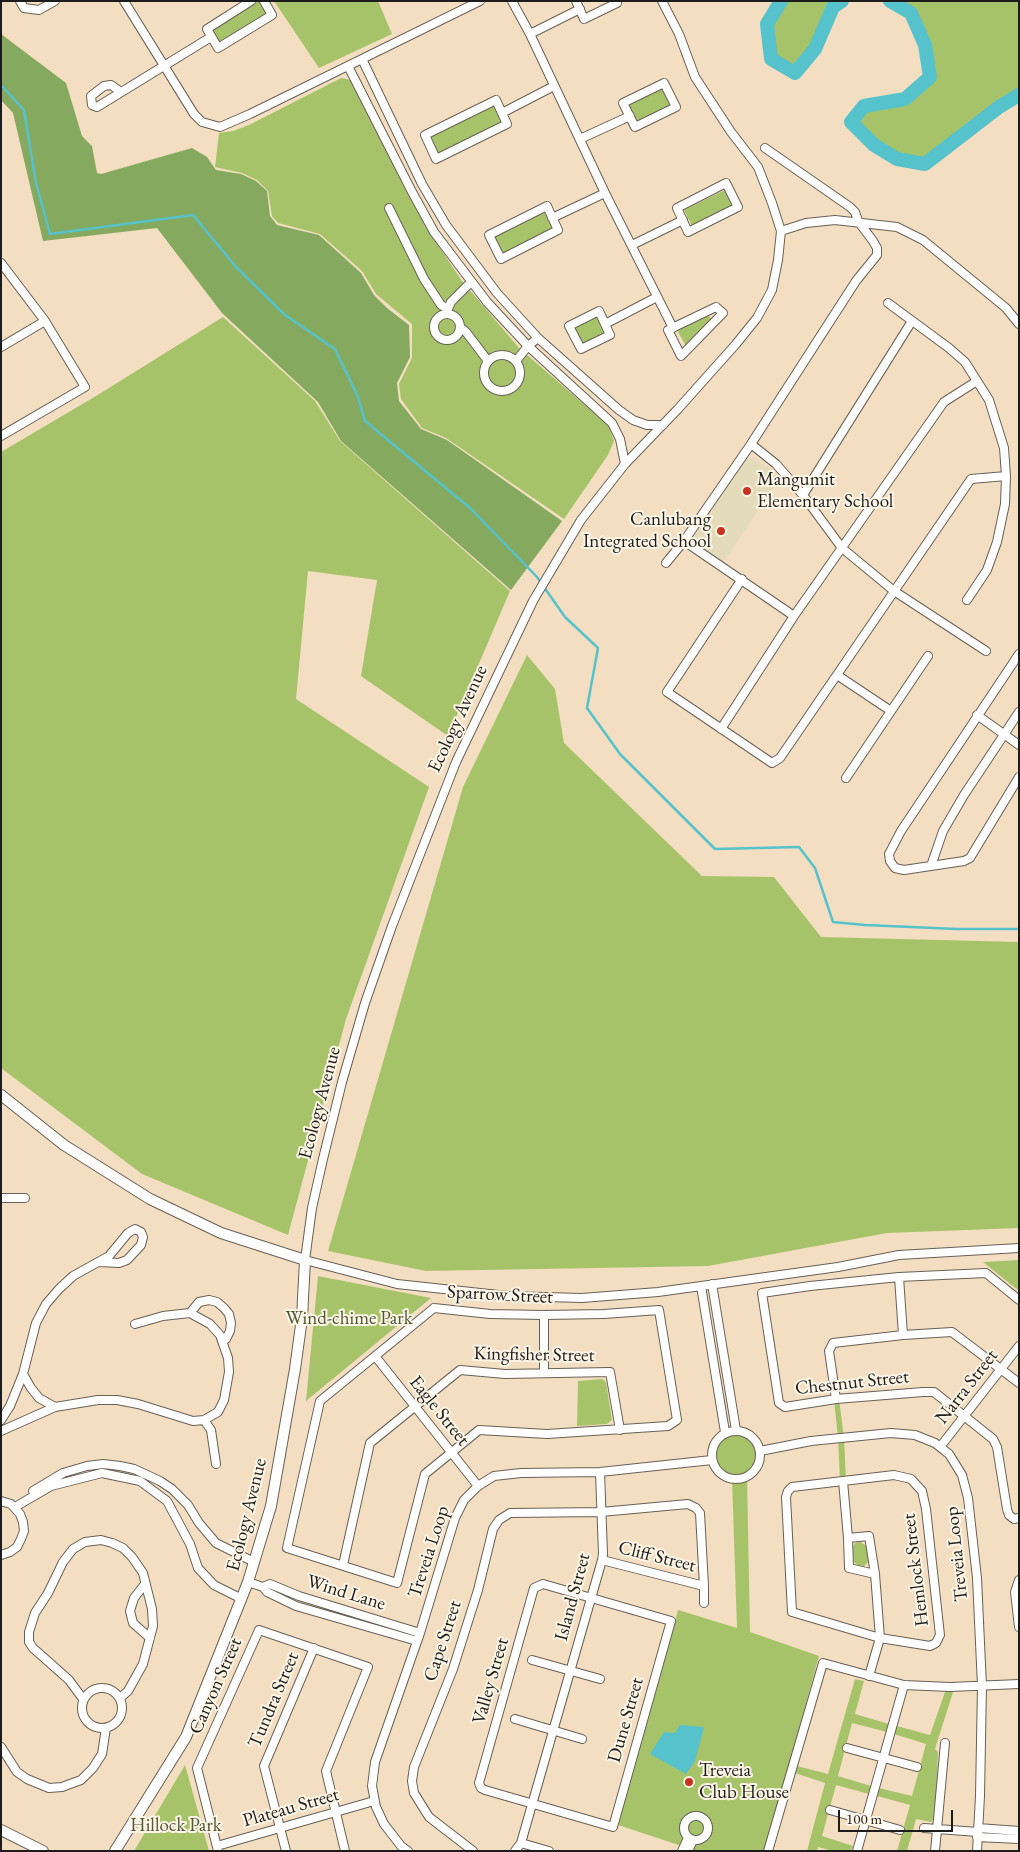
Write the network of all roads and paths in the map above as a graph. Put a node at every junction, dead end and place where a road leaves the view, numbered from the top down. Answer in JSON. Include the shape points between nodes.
{"nodes":[{"id":1,"x":20,"y":1,"type":"edge"},
{"id":2,"x":55,"y":1,"type":"edge"},
{"id":3,"x":124,"y":1,"type":"edge"},
{"id":4,"x":251,"y":1,"type":"edge"},
{"id":5,"x":264,"y":1,"type":"edge"},
{"id":6,"x":480,"y":1,"type":"edge"},
{"id":7,"x":512,"y":1,"type":"edge"},
{"id":8,"x":616,"y":1,"type":"edge"},
{"id":9,"x":662,"y":1,"type":"edge"},
{"id":10,"x":578,"y":5,"type":"edge"},
{"id":11,"x":530,"y":34,"type":"junction"},
{"id":12,"x":211,"y":37,"type":"junction"},
{"id":13,"x":362,"y":59,"type":"junction"},
{"id":14,"x":348,"y":66,"type":"junction"},
{"id":15,"x":164,"y":67,"type":"junction"},
{"id":16,"x":554,"y":86,"type":"junction"},
{"id":17,"x":121,"y":92,"type":"dead end"},
{"id":18,"x":502,"y":112,"type":"junction"},
{"id":19,"x":630,"y":116,"type":"junction"},
{"id":20,"x":580,"y":139,"type":"junction"},
{"id":21,"x":765,"y":148,"type":"dead end"},
{"id":22,"x":606,"y":193,"type":"junction"},
{"id":23,"x":389,"y":208,"type":"dead end"},
{"id":24,"x":552,"y":218,"type":"junction"},
{"id":25,"x":683,"y":220,"type":"junction"},
{"id":26,"x":858,"y":221,"type":"junction"},
{"id":27,"x":780,"y":231,"type":"junction"},
{"id":28,"x":632,"y":245,"type":"junction"},
{"id":29,"x":1,"y":263,"type":"edge"},
{"id":30,"x":471,"y":282,"type":"junction"},
{"id":31,"x":657,"y":297,"type":"junction"},
{"id":32,"x":888,"y":303,"type":"dead end"},
{"id":33,"x":447,"y":311,"type":"junction"},
{"id":34,"x":45,"y":321,"type":"junction"},
{"id":35,"x":912,"y":321,"type":"junction"},
{"id":36,"x":605,"y":324,"type":"junction"},
{"id":37,"x":1019,"y":324,"type":"edge"},
{"id":38,"x":460,"y":326,"type":"junction"},
{"id":39,"x":673,"y":328,"type":"junction"},
{"id":40,"x":538,"y":338,"type":"junction"},
{"id":41,"x":528,"y":346,"type":"junction"},
{"id":42,"x":1,"y":347,"type":"edge"},
{"id":43,"x":488,"y":361,"type":"junction"},
{"id":44,"x":516,"y":361,"type":"junction"},
{"id":45,"x":576,"y":373,"type":"junction"},
{"id":46,"x":568,"y":382,"type":"junction"},
{"id":47,"x":977,"y":382,"type":"junction"},
{"id":48,"x":602,"y":396,"type":"junction"},
{"id":49,"x":595,"y":406,"type":"junction"},
{"id":50,"x":663,"y":425,"type":"junction"},
{"id":51,"x":1,"y":436,"type":"edge"},
{"id":52,"x":751,"y":444,"type":"junction"},
{"id":53,"x":624,"y":464,"type":"junction"},
{"id":54,"x":1006,"y":476,"type":"junction"},
{"id":55,"x":802,"y":495,"type":"junction"},
{"id":56,"x":684,"y":541,"type":"junction"},
{"id":57,"x":842,"y":548,"type":"junction"},
{"id":58,"x":666,"y":563,"type":"dead end"},
{"id":59,"x":742,"y":579,"type":"junction"},
{"id":60,"x":894,"y":591,"type":"junction"},
{"id":61,"x":967,"y":600,"type":"dead end"},
{"id":62,"x":794,"y":616,"type":"junction"},
{"id":63,"x":986,"y":651,"type":"dead end"},
{"id":64,"x":1019,"y":654,"type":"edge"},
{"id":65,"x":928,"y":656,"type":"dead end"},
{"id":66,"x":837,"y":675,"type":"junction"},
{"id":67,"x":891,"y":711,"type":"junction"},
{"id":68,"x":1019,"y":712,"type":"edge"},
{"id":69,"x":977,"y":715,"type":"junction"},
{"id":70,"x":721,"y":729,"type":"junction"},
{"id":71,"x":1003,"y":734,"type":"junction"},
{"id":72,"x":1019,"y":744,"type":"edge"},
{"id":73,"x":1019,"y":776,"type":"edge"},
{"id":74,"x":846,"y":778,"type":"dead end"},
{"id":75,"x":931,"y":866,"type":"junction"},
{"id":76,"x":1,"y":1094,"type":"edge"},
{"id":77,"x":1,"y":1198,"type":"edge"},
{"id":78,"x":26,"y":1198,"type":"dead end"},
{"id":79,"x":1019,"y":1248,"type":"edge"},
{"id":80,"x":304,"y":1260,"type":"junction"},
{"id":81,"x":99,"y":1262,"type":"junction"},
{"id":82,"x":899,"y":1277,"type":"junction"},
{"id":83,"x":712,"y":1284,"type":"junction"},
{"id":84,"x":701,"y":1286,"type":"junction"},
{"id":85,"x":1019,"y":1300,"type":"edge"},
{"id":86,"x":190,"y":1313,"type":"junction"},
{"id":87,"x":544,"y":1315,"type":"junction"},
{"id":88,"x":135,"y":1324,"type":"dead end"},
{"id":89,"x":903,"y":1335,"type":"junction"},
{"id":90,"x":223,"y":1340,"type":"junction"},
{"id":91,"x":1019,"y":1346,"type":"edge"},
{"id":92,"x":375,"y":1356,"type":"junction"},
{"id":93,"x":726,"y":1368,"type":"junction"},
{"id":94,"x":1001,"y":1369,"type":"junction"},
{"id":95,"x":715,"y":1370,"type":"junction"},
{"id":96,"x":544,"y":1373,"type":"junction"},
{"id":97,"x":23,"y":1374,"type":"junction"},
{"id":98,"x":1019,"y":1383,"type":"edge"},
{"id":99,"x":836,"y":1399,"type":"junction"},
{"id":100,"x":415,"y":1406,"type":"junction"},
{"id":101,"x":55,"y":1407,"type":"junction"},
{"id":102,"x":964,"y":1416,"type":"junction"},
{"id":103,"x":1,"y":1420,"type":"edge"},
{"id":104,"x":204,"y":1420,"type":"junction"},
{"id":105,"x":620,"y":1430,"type":"junction"},
{"id":106,"x":736,"y":1430,"type":"junction"},
{"id":107,"x":1,"y":1432,"type":"edge"},
{"id":108,"x":726,"y":1432,"type":"junction"},
{"id":109,"x":940,"y":1447,"type":"junction"},
{"id":110,"x":760,"y":1451,"type":"junction"},
{"id":111,"x":452,"y":1452,"type":"junction"},
{"id":112,"x":712,"y":1460,"type":"junction"},
{"id":113,"x":216,"y":1464,"type":"dead end"},
{"id":114,"x":600,"y":1472,"type":"junction"},
{"id":115,"x":843,"y":1481,"type":"junction"},
{"id":116,"x":478,"y":1486,"type":"junction"},
{"id":117,"x":1,"y":1501,"type":"edge"},
{"id":118,"x":13,"y":1506,"type":"junction"},
{"id":119,"x":601,"y":1512,"type":"junction"},
{"id":120,"x":1019,"y":1518,"type":"edge"},
{"id":121,"x":848,"y":1538,"type":"junction"},
{"id":122,"x":1,"y":1556,"type":"edge"},
{"id":123,"x":602,"y":1560,"type":"junction"},
{"id":124,"x":254,"y":1562,"type":"junction"},
{"id":125,"x":343,"y":1566,"type":"junction"},
{"id":126,"x":875,"y":1574,"type":"junction"},
{"id":127,"x":1019,"y":1580,"type":"edge"},
{"id":128,"x":248,"y":1582,"type":"junction"},
{"id":129,"x":145,"y":1584,"type":"junction"},
{"id":130,"x":704,"y":1586,"type":"junction"},
{"id":131,"x":264,"y":1587,"type":"junction"},
{"id":132,"x":591,"y":1597,"type":"junction"},
{"id":133,"x":242,"y":1599,"type":"junction"},
{"id":134,"x":704,"y":1603,"type":"dead end"},
{"id":135,"x":1019,"y":1628,"type":"edge"},
{"id":136,"x":420,"y":1633,"type":"junction"},
{"id":137,"x":150,"y":1638,"type":"junction"},
{"id":138,"x":880,"y":1638,"type":"junction"},
{"id":139,"x":417,"y":1641,"type":"junction"},
{"id":140,"x":314,"y":1648,"type":"junction"},
{"id":141,"x":532,"y":1660,"type":"dead end"},
{"id":142,"x":570,"y":1670,"type":"junction"},
{"id":143,"x":869,"y":1676,"type":"junction"},
{"id":144,"x":600,"y":1679,"type":"dead end"},
{"id":145,"x":1019,"y":1684,"type":"edge"},
{"id":146,"x":904,"y":1685,"type":"junction"},
{"id":147,"x":982,"y":1686,"type":"junction"},
{"id":148,"x":120,"y":1698,"type":"junction"},
{"id":149,"x":83,"y":1699,"type":"junction"},
{"id":150,"x":515,"y":1719,"type":"dead end"},
{"id":151,"x":106,"y":1728,"type":"junction"},
{"id":152,"x":553,"y":1731,"type":"junction"},
{"id":153,"x":582,"y":1739,"type":"dead end"},
{"id":154,"x":945,"y":1743,"type":"dead end"},
{"id":155,"x":1,"y":1747,"type":"edge"},
{"id":156,"x":848,"y":1748,"type":"dead end"},
{"id":157,"x":883,"y":1759,"type":"junction"},
{"id":158,"x":917,"y":1767,"type":"dead end"},
{"id":159,"x":374,"y":1802,"type":"junction"},
{"id":160,"x":532,"y":1803,"type":"junction"},
{"id":161,"x":830,"y":1810,"type":"dead end"},
{"id":162,"x":335,"y":1813,"type":"junction"},
{"id":163,"x":866,"y":1820,"type":"junction"},
{"id":164,"x":924,"y":1828,"type":"dead end"},
{"id":165,"x":280,"y":1829,"type":"junction"},
{"id":166,"x":1,"y":1830,"type":"edge"},
{"id":167,"x":900,"y":1830,"type":"dead end"},
{"id":168,"x":937,"y":1830,"type":"junction"},
{"id":169,"x":1019,"y":1831,"type":"edge"},
{"id":170,"x":978,"y":1832,"type":"junction"},
{"id":171,"x":1019,"y":1839,"type":"edge"},
{"id":172,"x":521,"y":1843,"type":"junction"},
{"id":173,"x":217,"y":1848,"type":"edge"},
{"id":174,"x":43,"y":1851,"type":"edge"},
{"id":175,"x":115,"y":1851,"type":"edge"},
{"id":176,"x":286,"y":1851,"type":"edge"},
{"id":177,"x":345,"y":1851,"type":"edge"},
{"id":178,"x":408,"y":1851,"type":"edge"},
{"id":179,"x":473,"y":1851,"type":"edge"},
{"id":180,"x":514,"y":1851,"type":"edge"},
{"id":181,"x":549,"y":1851,"type":"edge"},
{"id":182,"x":682,"y":1851,"type":"edge"},
{"id":183,"x":688,"y":1851,"type":"edge"},
{"id":184,"x":768,"y":1851,"type":"edge"},
{"id":185,"x":857,"y":1851,"type":"edge"},
{"id":186,"x":935,"y":1851,"type":"edge"},
{"id":187,"x":976,"y":1851,"type":"edge"}],
"edges":[{"from":1,"to":2,"type":"street","via":[[24,8],[39,10]]},
{"from":3,"to":15,"type":"street"},
{"from":4,"to":12,"type":"street","via":[[207,29]]},
{"from":5,"to":12,"type":"street","via":[[272,15],[218,48]]},
{"from":6,"to":13,"type":"street"},
{"from":7,"to":11,"type":"street"},
{"from":8,"to":10,"type":"street","via":[[584,19]]},
{"from":9,"to":27,"type":"street","name":"Ecology Avenue","via":[[696,77],[758,167]]},
{"from":10,"to":11,"type":"street"},
{"from":11,"to":16,"type":"street"},
{"from":12,"to":15,"type":"street"},
{"from":13,"to":14,"type":"street"},
{"from":13,"to":40,"type":"street","via":[[422,184],[446,225],[497,293]]},
{"from":14,"to":15,"type":"street","via":[[220,126],[202,122],[194,114]]},
{"from":14,"to":30,"type":"street","via":[[410,190],[434,232]]},
{"from":15,"to":17,"type":"street"},
{"from":16,"to":18,"type":"street"},
{"from":16,"to":20,"type":"street"},
{"from":18,"to":18,"type":"street","via":[[507,124],[436,159],[425,135],[496,100]]},
{"from":19,"to":19,"type":"street","via":[[635,127],[676,107],[664,83],[623,103]]},
{"from":19,"to":20,"type":"street"},
{"from":20,"to":22,"type":"street"},
{"from":21,"to":26,"type":"street","via":[[850,207]]},
{"from":22,"to":24,"type":"street"},
{"from":22,"to":28,"type":"street"},
{"from":23,"to":33,"type":"street","via":[[430,288]]},
{"from":24,"to":24,"type":"street","via":[[558,230],[501,259],[489,235],[547,206]]},
{"from":25,"to":25,"type":"street","via":[[688,232],[738,207],[726,183],[676,208]]},
{"from":25,"to":28,"type":"street"},
{"from":26,"to":27,"type":"street","via":[[806,223]]},
{"from":26,"to":37,"type":"street","via":[[897,227],[923,240],[1006,308]]},
{"from":26,"to":52,"type":"street","via":[[873,240],[877,255],[856,281]]},
{"from":27,"to":50,"type":"street","name":"Ecology Avenue","via":[[772,290],[757,318]]},
{"from":28,"to":31,"type":"street"},
{"from":29,"to":34,"type":"street"},
{"from":30,"to":33,"type":"street","via":[[451,302]]},
{"from":30,"to":41,"type":"street"},
{"from":31,"to":36,"type":"street"},
{"from":31,"to":39,"type":"street"},
{"from":32,"to":35,"type":"street"},
{"from":33,"to":38,"type":"street","via":[[457,318]]},
{"from":33,"to":38,"type":"street","via":[[434,323],[434,332],[439,338],[451,340],[458,334]]},
{"from":34,"to":42,"type":"street"},
{"from":34,"to":51,"type":"street","via":[[85,387]]},
{"from":35,"to":47,"type":"street","via":[[965,362]]},
{"from":35,"to":55,"type":"street"},
{"from":36,"to":36,"type":"street","via":[[610,335],[581,349],[569,326],[599,312]]},
{"from":38,"to":43,"type":"street"},
{"from":39,"to":39,"type":"street","via":[[668,330],[680,356],[722,313],[716,307]]},
{"from":40,"to":41,"type":"street"},
{"from":40,"to":45,"type":"street"},
{"from":41,"to":44,"type":"street"},
{"from":41,"to":46,"type":"street"},
{"from":43,"to":44,"type":"street","via":[[507,355]]},
{"from":43,"to":44,"type":"street","via":[[484,372],[486,383],[500,392],[511,390],[518,382],[520,371]]},
{"from":45,"to":46,"type":"street"},
{"from":45,"to":48,"type":"street"},
{"from":46,"to":49,"type":"street"},
{"from":47,"to":54,"type":"street","via":[[989,400],[997,425],[1004,448]]},
{"from":47,"to":57,"type":"street","via":[[944,402]]},
{"from":48,"to":49,"type":"street"},
{"from":48,"to":50,"type":"street","via":[[633,420],[647,425]]},
{"from":49,"to":53,"type":"street","via":[[612,422],[620,439]]},
{"from":50,"to":53,"type":"street","name":"Ecology Avenue"},
{"from":52,"to":55,"type":"street","via":[[776,464]]},
{"from":52,"to":56,"type":"street"},
{"from":53,"to":80,"type":"street","name":"Ecology Avenue","via":[[580,520],[533,601],[456,762],[365,1003],[323,1159]]},
{"from":54,"to":60,"type":"street","via":[[971,479]]},
{"from":54,"to":61,"type":"street","via":[[1005,504],[997,542],[986,570]]},
{"from":55,"to":57,"type":"street"},
{"from":56,"to":58,"type":"street"},
{"from":56,"to":59,"type":"street"},
{"from":57,"to":60,"type":"street"},
{"from":57,"to":62,"type":"street"},
{"from":59,"to":62,"type":"street"},
{"from":59,"to":70,"type":"street","via":[[667,692]]},
{"from":60,"to":63,"type":"street"},
{"from":60,"to":66,"type":"street"},
{"from":62,"to":70,"type":"street"},
{"from":64,"to":69,"type":"street"},
{"from":65,"to":67,"type":"street"},
{"from":66,"to":67,"type":"street"},
{"from":66,"to":70,"type":"street","via":[[780,758],[772,763]]},
{"from":67,"to":74,"type":"street"},
{"from":68,"to":71,"type":"street"},
{"from":69,"to":71,"type":"street"},
{"from":69,"to":75,"type":"street","via":[[889,854],[895,868]]},
{"from":71,"to":72,"type":"street"},
{"from":71,"to":75,"type":"street","via":[[944,831]]},
{"from":73,"to":75,"type":"street","via":[[970,858]]},
{"from":76,"to":80,"type":"street","via":[[64,1145],[150,1199],[221,1233]]},
{"from":77,"to":78,"type":"street"},
{"from":79,"to":83,"type":"street","via":[[899,1255],[838,1267]]},
{"from":80,"to":84,"type":"street","via":[[397,1284],[508,1296],[582,1298]]},
{"from":80,"to":124,"type":"street","name":"Ecology Avenue","via":[[302,1318],[295,1369],[271,1506]]},
{"from":81,"to":81,"type":"street","via":[[127,1260],[141,1245],[141,1232],[135,1229],[128,1233],[109,1256]]},
{"from":81,"to":97,"type":"street","via":[[73,1276],[46,1304],[36,1323]]},
{"from":82,"to":85,"type":"street","name":"Chestnut Street","via":[[986,1273]]},
{"from":82,"to":89,"type":"street"},
{"from":82,"to":99,"type":"street","name":"Chestnut Street","via":[[762,1293],[779,1403],[785,1406]]},
{"from":83,"to":84,"type":"street"},
{"from":83,"to":93,"type":"street"},
{"from":84,"to":95,"type":"street"},
{"from":86,"to":88,"type":"street"},
{"from":86,"to":90,"type":"street","via":[[210,1324]]},
{"from":86,"to":90,"type":"street","via":[[199,1302],[217,1302],[229,1314],[231,1323],[230,1331]]},
{"from":87,"to":92,"type":"street","name":"Sparrow Street","via":[[434,1308]]},
{"from":87,"to":96,"type":"street"},
{"from":87,"to":105,"type":"street","name":"Sparrow Street","via":[[659,1310],[677,1420],[668,1426]]},
{"from":89,"to":94,"type":"street","via":[[952,1332]]},
{"from":89,"to":99,"type":"street","via":[[833,1343],[830,1351]]},
{"from":90,"to":104,"type":"street","via":[[229,1372],[224,1400],[218,1412]]},
{"from":91,"to":94,"type":"street","name":"Narra Street"},
{"from":92,"to":100,"type":"street","name":"Eagle Street"},
{"from":92,"to":125,"type":"street","name":"Sparrow Street","via":[[320,1400],[287,1548]]},
{"from":93,"to":95,"type":"street"},
{"from":93,"to":106,"type":"street"},
{"from":94,"to":98,"type":"street"},
{"from":94,"to":102,"type":"street","name":"Narra Street"},
{"from":95,"to":108,"type":"street"},
{"from":96,"to":100,"type":"street","name":"Kingfisher Street","via":[[460,1370]]},
{"from":96,"to":105,"type":"street","name":"Kingfisher Street","via":[[610,1372]]},
{"from":97,"to":101,"type":"street","via":[[39,1398]]},
{"from":97,"to":103,"type":"street"},
{"from":99,"to":102,"type":"street","name":"Chestnut Street","via":[[934,1392]]},
{"from":100,"to":111,"type":"street","name":"Eagle Street"},
{"from":100,"to":125,"type":"street","name":"Kingfisher Street","via":[[370,1444]]},
{"from":101,"to":104,"type":"street","via":[[117,1400],[194,1421]]},
{"from":101,"to":107,"type":"street"},
{"from":102,"to":109,"type":"street","name":"Narra Street"},
{"from":102,"to":120,"type":"street","name":"Chestnut Street","via":[[994,1440],[1006,1509],[1008,1515]]},
{"from":104,"to":113,"type":"street","via":[[211,1430]]},
{"from":105,"to":111,"type":"street","name":"Sparrow Street","via":[[547,1434],[479,1430]]},
{"from":106,"to":108,"type":"street"},
{"from":106,"to":110,"type":"street","via":[[752,1436]]},
{"from":108,"to":112,"type":"street","via":[[714,1444]]},
{"from":109,"to":110,"type":"street","name":"Treveia Loop","via":[[915,1435],[890,1433],[811,1441]]},
{"from":109,"to":147,"type":"street","name":"Treveia Loop","via":[[949,1454],[962,1475],[968,1498],[977,1578]]},
{"from":110,"to":112,"type":"street","via":[[758,1466],[740,1479],[725,1477],[714,1467]]},
{"from":111,"to":116,"type":"street","name":"Eagle Street"},
{"from":111,"to":125,"type":"street","name":"Sparrow Street","via":[[424,1474],[396,1583]]},
{"from":112,"to":114,"type":"street","name":"Treveia Loop"},
{"from":114,"to":116,"type":"street","name":"Treveia Loop","via":[[521,1472],[494,1476]]},
{"from":114,"to":119,"type":"street","name":"Island Street"},
{"from":115,"to":121,"type":"street"},
{"from":115,"to":138,"type":"street","name":"Hemlock Street","via":[[792,1487],[788,1491],[792,1612]]},
{"from":115,"to":138,"type":"street","name":"Hemlock Street","via":[[894,1474],[911,1479],[922,1492],[940,1635],[930,1646]]},
{"from":116,"to":136,"type":"street","name":"Treveia Loop","via":[[464,1500],[455,1518]]},
{"from":117,"to":118,"type":"street"},
{"from":118,"to":122,"type":"street","via":[[20,1514],[24,1531],[16,1547]]},
{"from":118,"to":124,"type":"street","via":[[63,1473],[103,1464],[120,1466],[160,1481],[188,1505],[216,1543]]},
{"from":118,"to":133,"type":"street","via":[[51,1486],[102,1473],[140,1481],[167,1501],[190,1544],[198,1568],[214,1585]]},
{"from":119,"to":123,"type":"street","name":"Island Street"},
{"from":119,"to":130,"type":"street","name":"Cliff Street","via":[[688,1504],[696,1508],[700,1513]]},
{"from":119,"to":179,"type":"street","name":"Cape Street","via":[[510,1513],[493,1529],[453,1669],[414,1767],[412,1781],[414,1793],[429,1817]]},
{"from":121,"to":126,"type":"street","via":[[849,1568]]},
{"from":121,"to":126,"type":"street","via":[[869,1536]]},
{"from":123,"to":130,"type":"street","name":"Cliff Street"},
{"from":123,"to":132,"type":"street","name":"Island Street"},
{"from":124,"to":128,"type":"street","name":"Ecology Avenue"},
{"from":126,"to":138,"type":"street"},
{"from":127,"to":135,"type":"street","via":[[1015,1592]]},
{"from":128,"to":131,"type":"street","name":"Wind Lane"},
{"from":128,"to":133,"type":"street","name":"Ecology Avenue"},
{"from":129,"to":137,"type":"street","via":[[152,1609]]},
{"from":129,"to":137,"type":"street","via":[[134,1598],[130,1610],[133,1623]]},
{"from":129,"to":149,"type":"street","via":[[143,1573],[123,1548],[101,1540],[85,1542],[73,1549],[63,1562],[35,1613],[29,1628],[30,1644],[69,1680]]},
{"from":130,"to":134,"type":"street","name":"Cliff Street"},
{"from":131,"to":136,"type":"street","name":"Wind Lane","via":[[270,1584]]},
{"from":131,"to":139,"type":"street","name":"Wind Lane","via":[[267,1592],[296,1606]]},
{"from":132,"to":142,"type":"street","name":"Island Street"},
{"from":132,"to":160,"type":"street","name":"Valley Street","via":[[543,1584],[534,1588],[479,1782],[485,1790]]},
{"from":132,"to":160,"type":"street","name":"Dune Street","via":[[671,1621],[616,1818],[613,1826]]},
{"from":133,"to":175,"type":"street","name":"Ecology Avenue","via":[[186,1737]]},
{"from":136,"to":139,"type":"street","name":"Treveia Loop"},
{"from":137,"to":148,"type":"street","via":[[137,1677]]},
{"from":138,"to":143,"type":"street"},
{"from":139,"to":159,"type":"street","name":"Treveia Loop","via":[[375,1762]]},
{"from":140,"to":162,"type":"street","name":"Canyon Street","via":[[368,1667],[326,1770]]},
{"from":140,"to":165,"type":"street","name":"Tundra Street","via":[[264,1766]]},
{"from":140,"to":173,"type":"street","name":"Canyon Street","via":[[259,1630],[197,1768]]},
{"from":141,"to":142,"type":"street","name":"Island Street"},
{"from":142,"to":144,"type":"street","name":"Island Street"},
{"from":142,"to":152,"type":"street","name":"Island Street"},
{"from":143,"to":146,"type":"street"},
{"from":143,"to":184,"type":"street","via":[[823,1663]]},
{"from":145,"to":147,"type":"street"},
{"from":146,"to":147,"type":"street"},
{"from":146,"to":157,"type":"street"},
{"from":147,"to":170,"type":"street","name":"Treveia Loop"},
{"from":148,"to":149,"type":"street","via":[[112,1690],[101,1687]]},
{"from":148,"to":151,"type":"street","via":[[121,1716]]},
{"from":149,"to":151,"type":"street","via":[[84,1718],[94,1727]]},
{"from":150,"to":152,"type":"street"},
{"from":151,"to":155,"type":"street","via":[[102,1754],[93,1768],[81,1780],[62,1787],[49,1788],[23,1776]]},
{"from":152,"to":153,"type":"street"},
{"from":152,"to":160,"type":"street","name":"Island Street"},
{"from":154,"to":168,"type":"street"},
{"from":156,"to":157,"type":"street"},
{"from":157,"to":158,"type":"street"},
{"from":157,"to":163,"type":"street"},
{"from":159,"to":162,"type":"street","name":"Plateau Street"},
{"from":159,"to":178,"type":"street","name":"Treveia Loop","via":[[384,1824]]},
{"from":160,"to":172,"type":"street","name":"Island Street"},
{"from":161,"to":163,"type":"street"},
{"from":162,"to":165,"type":"street","name":"Plateau Street"},
{"from":162,"to":177,"type":"street","name":"Canyon Street"},
{"from":163,"to":167,"type":"street"},
{"from":163,"to":185,"type":"street"},
{"from":164,"to":168,"type":"street"},
{"from":165,"to":173,"type":"street","name":"Plateau Street"},
{"from":165,"to":176,"type":"street","name":"Tundra Street"},
{"from":166,"to":174,"type":"street"},
{"from":168,"to":170,"type":"street"},
{"from":168,"to":186,"type":"street"},
{"from":169,"to":170,"type":"street"},
{"from":170,"to":171,"type":"street"},
{"from":170,"to":187,"type":"street","name":"Treveia Loop"},
{"from":172,"to":180,"type":"street","name":"Island Street"},
{"from":172,"to":181,"type":"street"},
{"from":182,"to":183,"type":"street","via":[[691,1839]]}]}
